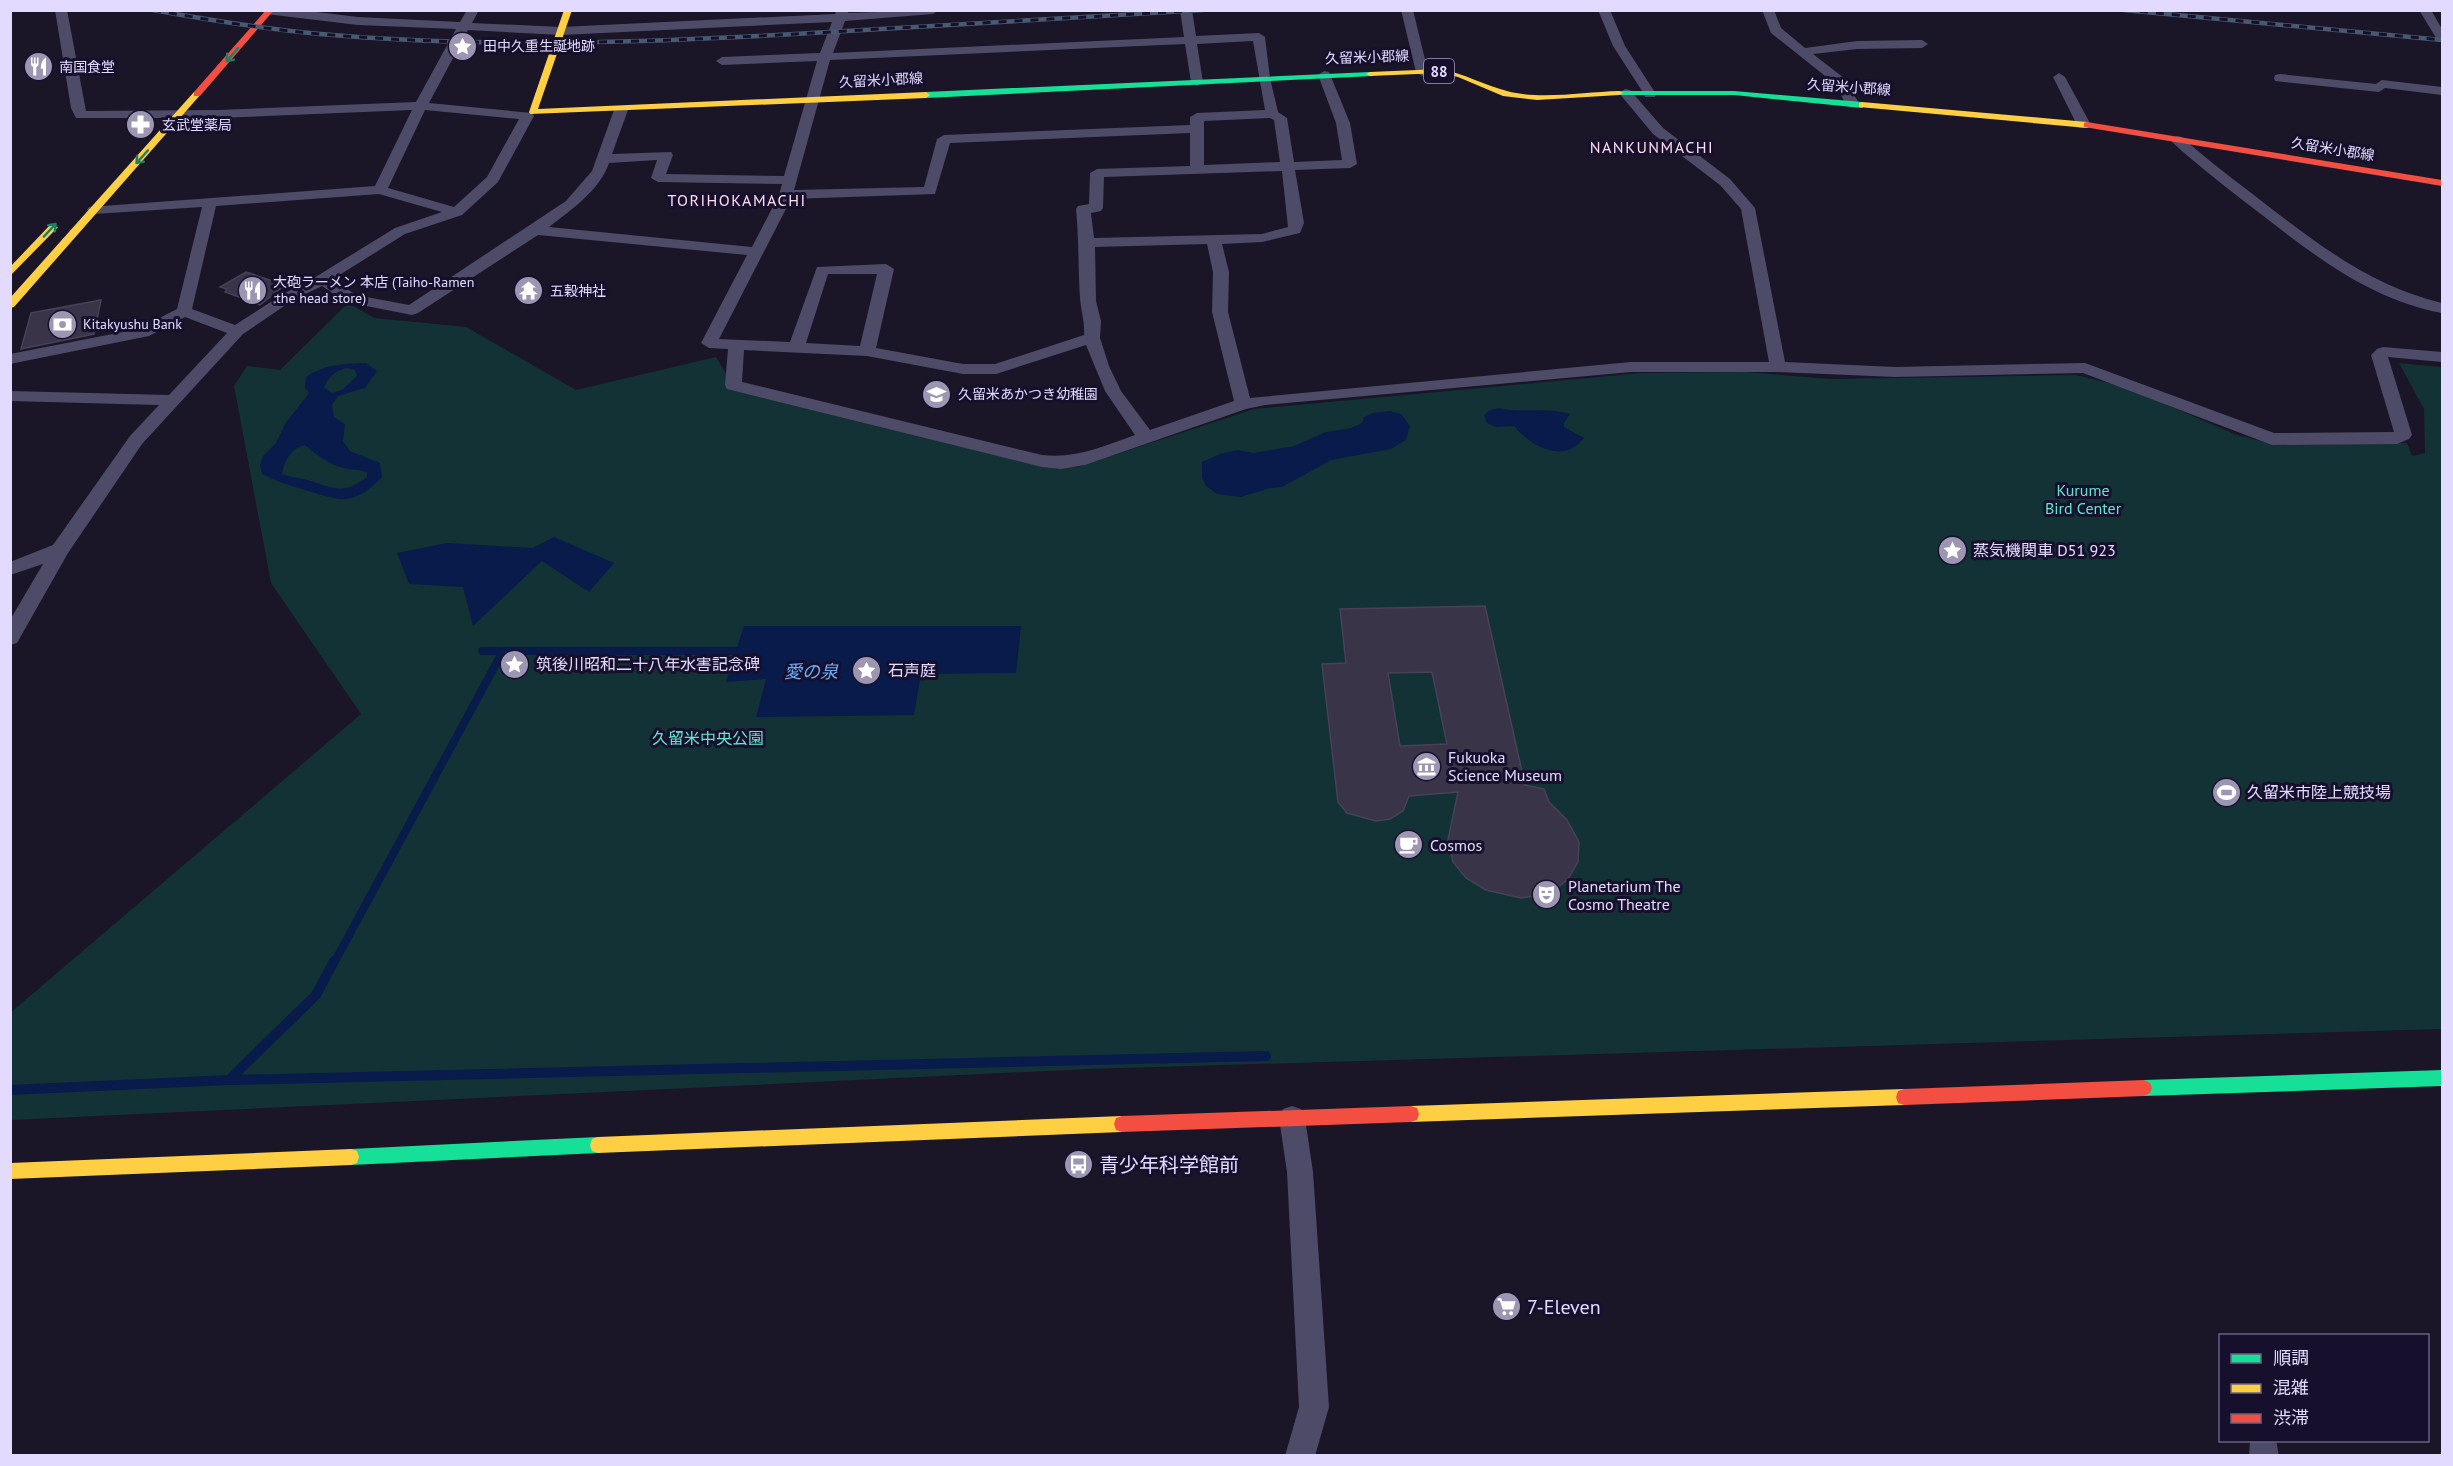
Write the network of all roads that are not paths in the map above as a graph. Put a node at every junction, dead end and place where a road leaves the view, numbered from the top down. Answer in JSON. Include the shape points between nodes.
{"nodes":[{"id":1,"x":61,"y":10,"type":"edge"},
{"id":2,"x":473,"y":10,"type":"edge"},
{"id":3,"x":568,"y":10,"type":"edge"},
{"id":4,"x":933,"y":10,"type":"edge"},
{"id":5,"x":1186,"y":10,"type":"edge"},
{"id":6,"x":1407,"y":10,"type":"edge"},
{"id":7,"x":1604,"y":10,"type":"edge"},
{"id":8,"x":1768,"y":10,"type":"edge"},
{"id":9,"x":2425,"y":10,"type":"edge"},
{"id":10,"x":269,"y":11,"type":"edge"},
{"id":11,"x":843,"y":13,"type":"edge"},
{"id":12,"x":463,"y":27,"type":"junction"},
{"id":13,"x":561,"y":31,"type":"junction"},
{"id":14,"x":2442,"y":38,"type":"edge"},
{"id":15,"x":1191,"y":39,"type":"junction"},
{"id":16,"x":1922,"y":44,"type":"dead end"},
{"id":17,"x":1804,"y":52,"type":"junction"},
{"id":18,"x":825,"y":56,"type":"junction"},
{"id":19,"x":722,"y":60,"type":"dead end"},
{"id":20,"x":1422,"y":72,"type":"junction"},
{"id":21,"x":1324,"y":75,"type":"junction"},
{"id":22,"x":2059,"y":77,"type":"dead end"},
{"id":23,"x":1264,"y":78,"type":"junction"},
{"id":24,"x":2280,"y":78,"type":"dead end"},
{"id":25,"x":1197,"y":82,"type":"junction"},
{"id":26,"x":2442,"y":91,"type":"edge"},
{"id":27,"x":1625,"y":93,"type":"junction"},
{"id":28,"x":1650,"y":94,"type":"junction"},
{"id":29,"x":813,"y":100,"type":"junction"},
{"id":30,"x":1852,"y":103,"type":"junction"},
{"id":31,"x":421,"y":106,"type":"junction"},
{"id":32,"x":159,"y":109,"type":"junction"},
{"id":33,"x":621,"y":110,"type":"junction"},
{"id":34,"x":182,"y":113,"type":"junction"},
{"id":35,"x":530,"y":114,"type":"junction"},
{"id":36,"x":1272,"y":114,"type":"junction"},
{"id":37,"x":2084,"y":126,"type":"junction"},
{"id":38,"x":1196,"y":129,"type":"junction"},
{"id":39,"x":140,"y":130,"type":"dead end"},
{"id":40,"x":2177,"y":140,"type":"junction"},
{"id":41,"x":604,"y":159,"type":"junction"},
{"id":42,"x":1287,"y":167,"type":"junction"},
{"id":43,"x":1197,"y":170,"type":"junction"},
{"id":44,"x":790,"y":180,"type":"junction"},
{"id":45,"x":2442,"y":183,"type":"edge"},
{"id":46,"x":380,"y":190,"type":"junction"},
{"id":47,"x":786,"y":195,"type":"junction"},
{"id":48,"x":210,"y":202,"type":"junction"},
{"id":49,"x":94,"y":210,"type":"junction"},
{"id":50,"x":457,"y":212,"type":"junction"},
{"id":51,"x":64,"y":215,"type":"dead end"},
{"id":52,"x":536,"y":230,"type":"junction"},
{"id":53,"x":1213,"y":239,"type":"junction"},
{"id":54,"x":1087,"y":243,"type":"junction"},
{"id":55,"x":758,"y":252,"type":"junction"},
{"id":56,"x":10,"y":273,"type":"edge"},
{"id":57,"x":323,"y":279,"type":"junction"},
{"id":58,"x":10,"y":305,"type":"edge"},
{"id":59,"x":2442,"y":308,"type":"edge"},
{"id":60,"x":184,"y":310,"type":"junction"},
{"id":61,"x":237,"y":331,"type":"junction"},
{"id":62,"x":1092,"y":338,"type":"junction"},
{"id":63,"x":737,"y":343,"type":"junction"},
{"id":64,"x":797,"y":347,"type":"junction"},
{"id":65,"x":867,"y":351,"type":"junction"},
{"id":66,"x":2442,"y":357,"type":"edge"},
{"id":67,"x":10,"y":359,"type":"edge"},
{"id":68,"x":1778,"y":367,"type":"junction"},
{"id":69,"x":10,"y":396,"type":"edge"},
{"id":70,"x":173,"y":400,"type":"junction"},
{"id":71,"x":1244,"y":404,"type":"junction"},
{"id":72,"x":1146,"y":437,"type":"junction"},
{"id":73,"x":60,"y":550,"type":"junction"},
{"id":74,"x":10,"y":569,"type":"edge"},
{"id":75,"x":10,"y":638,"type":"edge"},
{"id":76,"x":2442,"y":1078,"type":"edge"},
{"id":77,"x":1292,"y":1118,"type":"junction"},
{"id":78,"x":10,"y":1171,"type":"edge"},
{"id":79,"x":1300,"y":1455,"type":"edge"}],
"edges":[{"from":1,"to":32,"type":"street","via":[[81,115]]},
{"from":2,"to":12,"type":"street"},
{"from":3,"to":13,"type":"main road"},
{"from":4,"to":11,"type":"street"},
{"from":5,"to":15,"type":"street"},
{"from":6,"to":20,"type":"street"},
{"from":7,"to":28,"type":"street","via":[[1619,46]]},
{"from":8,"to":17,"type":"street","via":[[1775,30]]},
{"from":9,"to":14,"type":"street"},
{"from":10,"to":12,"type":"street"},
{"from":10,"to":34,"type":"main road","one_way":true},
{"from":11,"to":13,"type":"street","via":[[783,22]]},
{"from":11,"to":18,"type":"street"},
{"from":12,"to":13,"type":"street"},
{"from":12,"to":31,"type":"street"},
{"from":13,"to":35,"type":"main road"},
{"from":15,"to":18,"type":"street"},
{"from":15,"to":23,"type":"street","via":[[1259,37]]},
{"from":15,"to":25,"type":"street"},
{"from":16,"to":17,"type":"street","via":[[1857,45]]},
{"from":17,"to":30,"type":"street","via":[[1839,81]]},
{"from":18,"to":19,"type":"street"},
{"from":18,"to":29,"type":"street"},
{"from":20,"to":21,"type":"main road","name":"久留米小郡線","number":"88"},
{"from":20,"to":27,"type":"main road","name":"久留米小郡線","number":"88","via":[[1460,75],[1506,94],[1537,97]]},
{"from":21,"to":23,"type":"main road","name":"久留米小郡線","number":"88"},
{"from":21,"to":42,"type":"street","via":[[1343,123],[1350,164]]},
{"from":22,"to":37,"type":"street"},
{"from":23,"to":25,"type":"main road","name":"久留米小郡線","number":"88"},
{"from":23,"to":36,"type":"street"},
{"from":24,"to":26,"type":"street"},
{"from":25,"to":29,"type":"main road","name":"久留米小郡線","number":"88"},
{"from":27,"to":28,"type":"main road","name":"久留米小郡線","number":"88"},
{"from":27,"to":68,"type":"street","via":[[1658,131],[1725,182],[1748,208]]},
{"from":28,"to":30,"type":"main road","name":"久留米小郡線","number":"88","via":[[1734,93]]},
{"from":29,"to":33,"type":"main road","name":"久留米小郡線","number":"88"},
{"from":29,"to":44,"type":"street"},
{"from":30,"to":37,"type":"main road","name":"久留米小郡線","number":"88"},
{"from":31,"to":34,"type":"street"},
{"from":31,"to":35,"type":"street"},
{"from":31,"to":46,"type":"street"},
{"from":32,"to":34,"type":"street"},
{"from":32,"to":39,"type":"main road"},
{"from":33,"to":35,"type":"main road","name":"久留米小郡線","number":"88"},
{"from":33,"to":41,"type":"street"},
{"from":34,"to":49,"type":"main road","one_way":true},
{"from":35,"to":50,"type":"street","via":[[493,179]]},
{"from":36,"to":38,"type":"street","via":[[1197,117]]},
{"from":36,"to":42,"type":"street","via":[[1280,118]]},
{"from":37,"to":40,"type":"main road","name":"久留米小郡線","number":"88"},
{"from":38,"to":43,"type":"street"},
{"from":38,"to":47,"type":"street","via":[[944,139],[930,191]]},
{"from":40,"to":45,"type":"main road","name":"久留米小郡線","number":"88"},
{"from":40,"to":59,"type":"street","via":[[2241,194],[2351,275],[2390,295]]},
{"from":41,"to":44,"type":"street","via":[[666,155],[658,178]]},
{"from":41,"to":52,"type":"street","via":[[599,172],[571,204]]},
{"from":42,"to":43,"type":"street"},
{"from":42,"to":53,"type":"street","via":[[1295,230],[1262,238]]},
{"from":43,"to":54,"type":"street","via":[[1097,173],[1096,208],[1083,209]]},
{"from":44,"to":47,"type":"street"},
{"from":46,"to":48,"type":"street"},
{"from":46,"to":50,"type":"street"},
{"from":47,"to":55,"type":"street"},
{"from":48,"to":49,"type":"street"},
{"from":48,"to":60,"type":"street"},
{"from":49,"to":58,"type":"main road"},
{"from":50,"to":57,"type":"street","via":[[400,231]]},
{"from":56,"to":51,"type":"main road","one_way":true},
{"from":52,"to":55,"type":"street"},
{"from":52,"to":57,"type":"street","via":[[412,310],[351,299]]},
{"from":53,"to":54,"type":"street"},
{"from":53,"to":71,"type":"street","via":[[1221,272],[1220,312]]},
{"from":54,"to":62,"type":"street"},
{"from":55,"to":63,"type":"street","via":[[709,343]]},
{"from":57,"to":61,"type":"street"},
{"from":60,"to":61,"type":"street"},
{"from":60,"to":67,"type":"street","via":[[142,333]]},
{"from":61,"to":70,"type":"street"},
{"from":62,"to":65,"type":"street","via":[[996,369],[963,369]]},
{"from":62,"to":72,"type":"street","via":[[1100,368],[1118,402]]},
{"from":63,"to":64,"type":"street"},
{"from":63,"to":72,"type":"street","via":[[733,385],[1042,461],[1079,461]]},
{"from":64,"to":65,"type":"street"},
{"from":64,"to":65,"type":"street","via":[[822,270],[886,269]]},
{"from":66,"to":68,"type":"street","via":[[2383,352],[2379,355],[2403,435],[2397,438],[2272,440],[2085,368],[1895,372]]},
{"from":68,"to":71,"type":"street","via":[[1631,367]]},
{"from":69,"to":70,"type":"street"},
{"from":70,"to":73,"type":"street","via":[[136,440]]},
{"from":71,"to":72,"type":"street"},
{"from":73,"to":74,"type":"street"},
{"from":73,"to":75,"type":"street"},
{"from":76,"to":77,"type":"main road"},
{"from":77,"to":78,"type":"main road","via":[[757,1137]]},
{"from":77,"to":79,"type":"street","via":[[1314,1407]]}]}
